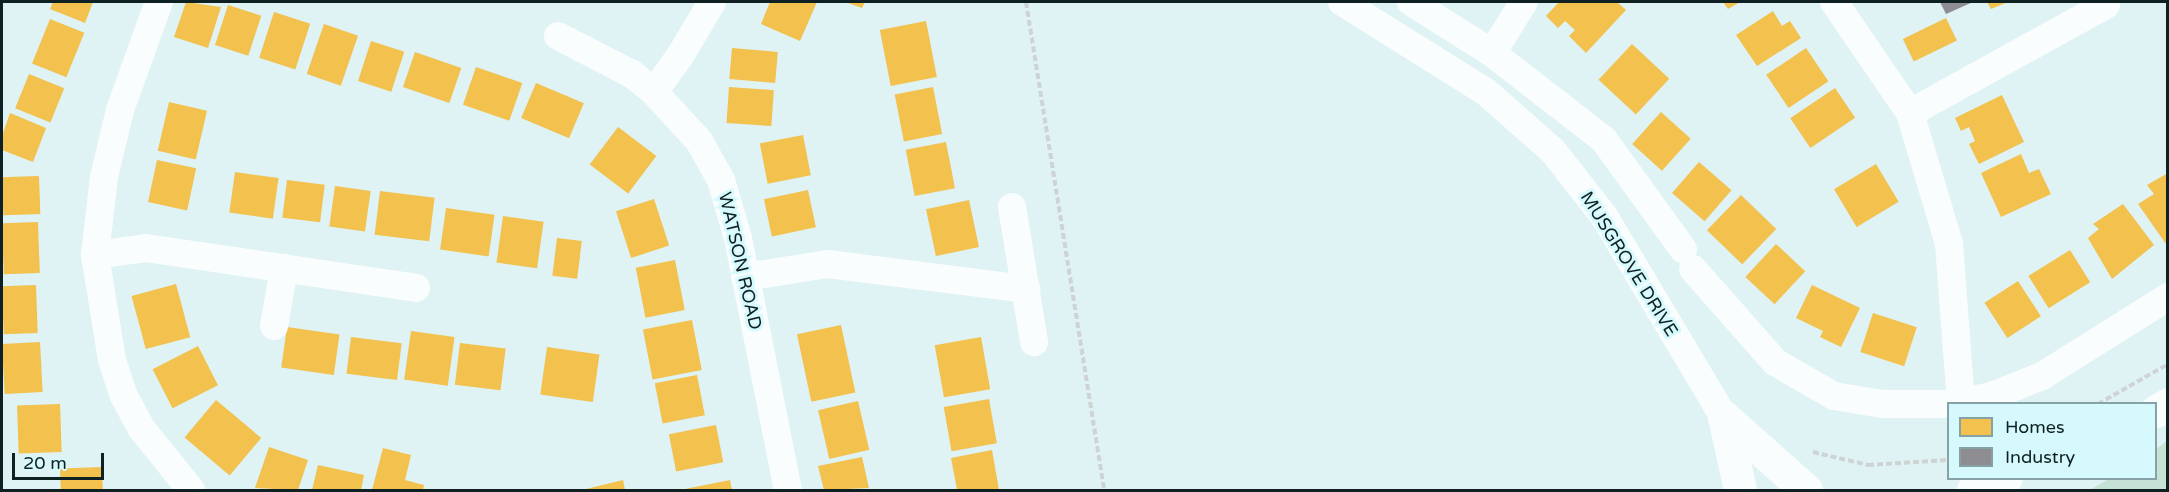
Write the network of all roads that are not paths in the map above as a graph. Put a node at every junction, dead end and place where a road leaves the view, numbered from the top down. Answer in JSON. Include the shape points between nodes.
{"nodes":[{"id":1,"x":159,"y":2,"type":"edge"},
{"id":2,"x":712,"y":2,"type":"edge"},
{"id":3,"x":1342,"y":2,"type":"edge"},
{"id":4,"x":1411,"y":2,"type":"edge"},
{"id":5,"x":1524,"y":2,"type":"edge"},
{"id":6,"x":1834,"y":2,"type":"edge"},
{"id":7,"x":2106,"y":5,"type":"dead end"},
{"id":8,"x":558,"y":36,"type":"dead end"},
{"id":9,"x":1492,"y":53,"type":"junction"},
{"id":10,"x":654,"y":92,"type":"junction"},
{"id":11,"x":1910,"y":113,"type":"junction"},
{"id":12,"x":1012,"y":207,"type":"dead end"},
{"id":13,"x":95,"y":255,"type":"junction"},
{"id":14,"x":284,"y":268,"type":"junction"},
{"id":15,"x":746,"y":277,"type":"junction"},
{"id":16,"x":416,"y":288,"type":"dead end"},
{"id":17,"x":1026,"y":289,"type":"junction"},
{"id":18,"x":2168,"y":297,"type":"edge"},
{"id":19,"x":273,"y":326,"type":"dead end"},
{"id":20,"x":1034,"y":342,"type":"dead end"},
{"id":21,"x":1953,"y":402,"type":"edge"},
{"id":22,"x":1959,"y":402,"type":"edge"},
{"id":23,"x":1947,"y":403,"type":"edge"},
{"id":24,"x":1724,"y":417,"type":"junction"},
{"id":25,"x":2000,"y":480,"type":"edge"},
{"id":26,"x":187,"y":489,"type":"edge"},
{"id":27,"x":788,"y":490,"type":"edge"},
{"id":28,"x":1740,"y":490,"type":"edge"},
{"id":29,"x":1806,"y":490,"type":"edge"},
{"id":30,"x":1972,"y":490,"type":"edge"}],
"edges":[{"from":1,"to":13,"type":"street","via":[[117,121],[104,177]]},
{"from":2,"to":10,"type":"street"},
{"from":3,"to":24,"type":"street","name":"MUSGROVE DRIVE","via":[[1486,92],[1553,151],[1604,216]]},
{"from":4,"to":9,"type":"street"},
{"from":5,"to":9,"type":"street"},
{"from":6,"to":11,"type":"street"},
{"from":7,"to":11,"type":"street"},
{"from":8,"to":10,"type":"street","name":"WATSON ROAD","via":[[632,74]]},
{"from":9,"to":23,"type":"street","via":[[1604,140],[1688,259],[1775,362],[1834,396],[1893,404]]},
{"from":10,"to":15,"type":"street","name":"WATSON ROAD","via":[[699,141],[721,180]]},
{"from":11,"to":21,"type":"street","via":[[1949,244]]},
{"from":12,"to":17,"type":"street"},
{"from":13,"to":14,"type":"street","via":[[146,248]]},
{"from":13,"to":26,"type":"street","via":[[112,360],[124,396],[141,428]]},
{"from":14,"to":16,"type":"street"},
{"from":14,"to":19,"type":"street"},
{"from":15,"to":17,"type":"street","via":[[828,264]]},
{"from":15,"to":27,"type":"street","name":"WATSON ROAD"},
{"from":17,"to":20,"type":"street"},
{"from":18,"to":22,"type":"street","via":[[2042,376],[1992,396]]},
{"from":24,"to":28,"type":"street"},
{"from":24,"to":29,"type":"street"},
{"from":25,"to":30,"type":"street"}]}
